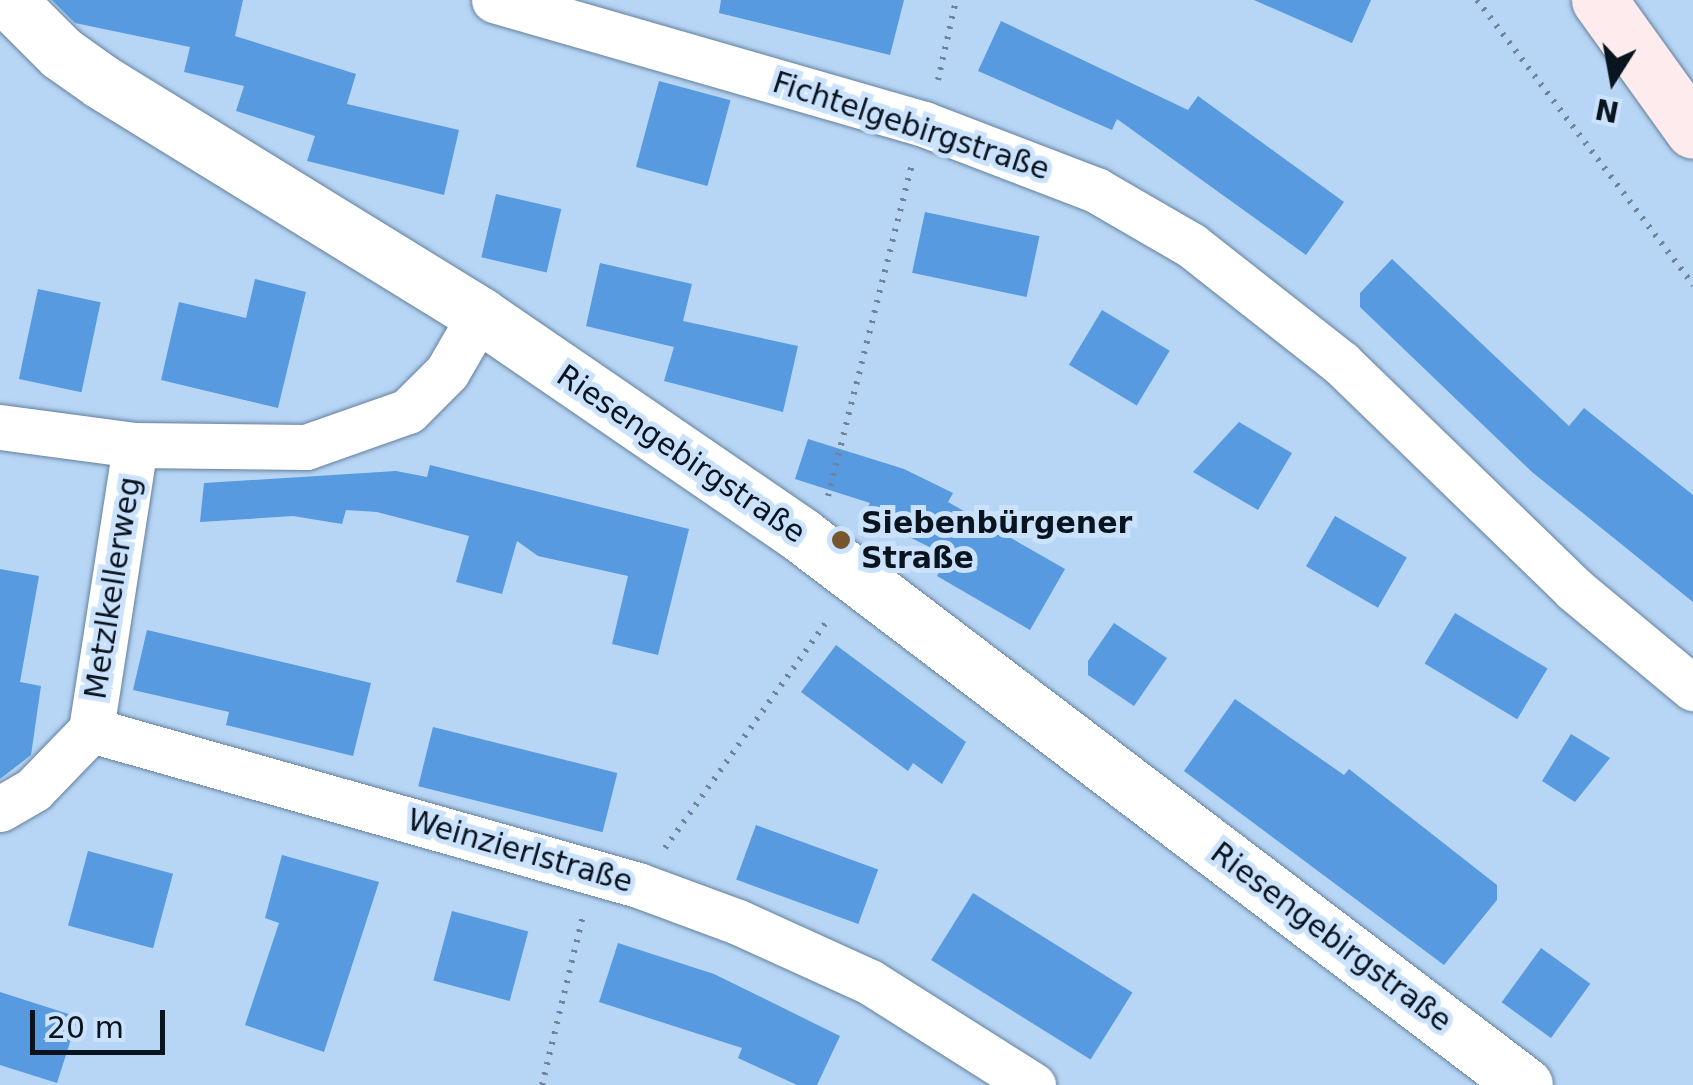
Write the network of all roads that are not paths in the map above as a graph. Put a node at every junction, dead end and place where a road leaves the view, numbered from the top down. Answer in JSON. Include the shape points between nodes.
{"nodes":[{"id":1,"x":8,"y":0,"type":"edge"},
{"id":2,"x":494,"y":0,"type":"edge"},
{"id":3,"x":1598,"y":0,"type":"edge"},
{"id":4,"x":1693,"y":132,"type":"edge"},
{"id":5,"x":480,"y":315,"type":"junction"},
{"id":6,"x":0,"y":427,"type":"edge"},
{"id":7,"x":135,"y":446,"type":"junction"},
{"id":8,"x":1693,"y":688,"type":"edge"},
{"id":9,"x":91,"y":730,"type":"junction"},
{"id":10,"x":0,"y":808,"type":"edge"},
{"id":11,"x":1033,"y":1085,"type":"edge"},
{"id":12,"x":1525,"y":1085,"type":"edge"}],
"edges":[{"from":1,"to":5,"type":"street","name":"Riesengebirgstraße","via":[[61,53],[102,82]]},
{"from":2,"to":8,"type":"street","name":"Fichtelgebirgstraße","via":[[924,124],[1096,190],[1235,278],[1341,362],[1574,589]]},
{"from":3,"to":4,"type":"main road"},
{"from":5,"to":7,"type":"street","via":[[447,372],[408,411],[367,431],[306,447]]},
{"from":5,"to":12,"type":"street","name":"Riesengebirgstraße","via":[[837,561]]},
{"from":6,"to":7,"type":"street"},
{"from":7,"to":9,"type":"street","name":"Metzlkellerweg"},
{"from":9,"to":10,"type":"street","via":[[34,789]]},
{"from":9,"to":11,"type":"street","name":"Weinzierlstraße","via":[[638,885],[738,922],[870,982]]}]}
